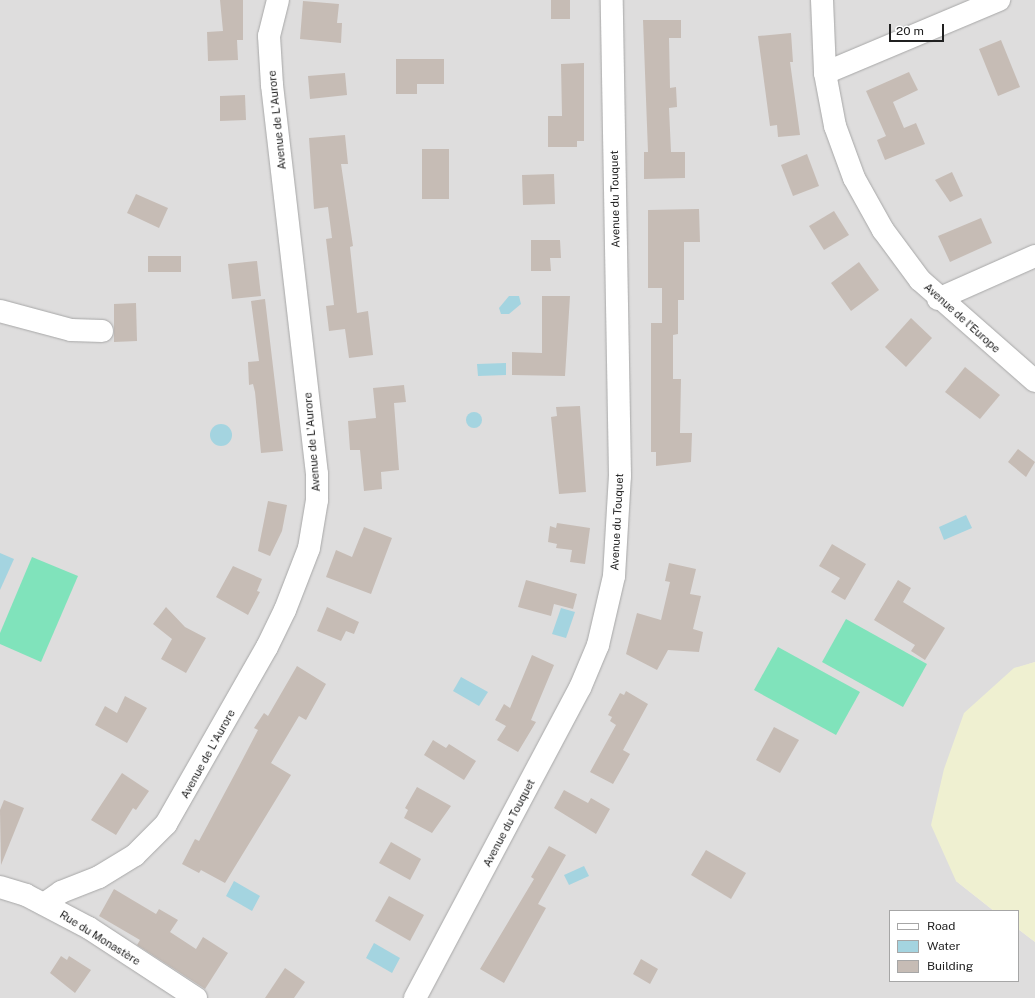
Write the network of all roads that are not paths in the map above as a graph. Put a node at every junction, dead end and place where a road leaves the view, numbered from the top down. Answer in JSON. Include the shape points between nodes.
{"nodes":[{"id":1,"x":278,"y":0,"type":"edge"},
{"id":2,"x":612,"y":0,"type":"edge"},
{"id":3,"x":822,"y":0,"type":"edge"},
{"id":4,"x":999,"y":0,"type":"edge"},
{"id":5,"x":825,"y":73,"type":"junction"},
{"id":6,"x":1035,"y":256,"type":"edge"},
{"id":7,"x":938,"y":299,"type":"junction"},
{"id":8,"x":0,"y":311,"type":"edge"},
{"id":9,"x":102,"y":331,"type":"dead end"},
{"id":10,"x":1035,"y":381,"type":"edge"},
{"id":11,"x":0,"y":887,"type":"edge"},
{"id":12,"x":44,"y":904,"type":"junction"},
{"id":13,"x":196,"y":998,"type":"edge"},
{"id":14,"x":414,"y":998,"type":"edge"}],
"edges":[{"from":1,"to":12,"type":"street","name":"Avenue de L'Aurore","via":[[269,36],[272,85],[316,474],[317,500],[309,548],[285,610],[267,647],[166,824],[135,855],[99,877],[61,892]]},
{"from":2,"to":14,"type":"street","name":"Avenue du Touquet","via":[[620,476],[614,576],[598,645],[580,688]]},
{"from":3,"to":5,"type":"street","name":"Avenue de l'Europe"},
{"from":4,"to":5,"type":"street"},
{"from":5,"to":7,"type":"street","name":"Avenue de l'Europe","via":[[835,126],[854,178],[883,230],[920,280]]},
{"from":6,"to":7,"type":"street"},
{"from":7,"to":10,"type":"street","name":"Avenue de l'Europe"},
{"from":8,"to":9,"type":"street","via":[[71,330]]},
{"from":11,"to":12,"type":"street","name":"Rue du Monastère"},
{"from":12,"to":13,"type":"street","name":"Rue du Monastère","via":[[89,928]]}]}
